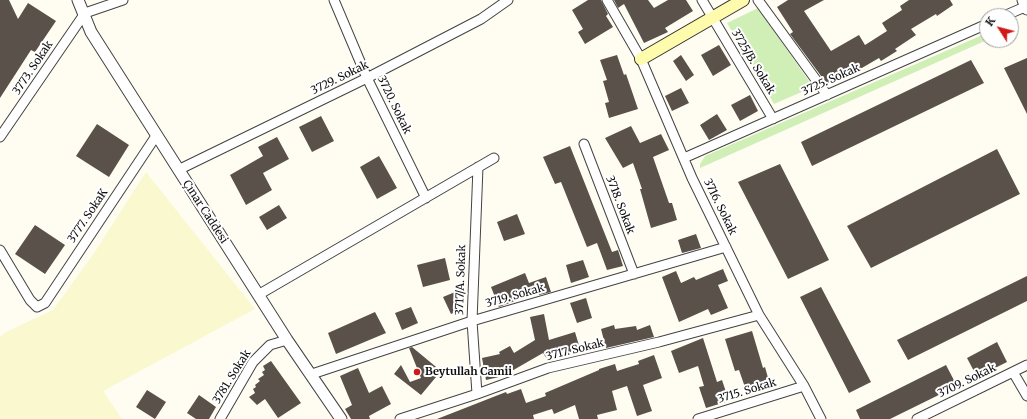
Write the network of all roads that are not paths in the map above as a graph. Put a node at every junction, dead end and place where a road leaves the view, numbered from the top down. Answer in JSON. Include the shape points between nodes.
{"nodes":[{"id":1,"x":78,"y":0,"type":"edge"},
{"id":2,"x":123,"y":0,"type":"edge"},
{"id":3,"x":334,"y":0,"type":"edge"},
{"id":4,"x":508,"y":0,"type":"edge"},
{"id":5,"x":607,"y":0,"type":"edge"},
{"id":6,"x":702,"y":0,"type":"edge"},
{"id":7,"x":743,"y":0,"type":"edge"},
{"id":8,"x":758,"y":0,"type":"edge"},
{"id":9,"x":85,"y":14,"type":"junction"},
{"id":10,"x":712,"y":18,"type":"junction"},
{"id":11,"x":979,"y":28,"type":"edge"},
{"id":12,"x":641,"y":59,"type":"junction"},
{"id":13,"x":367,"y":78,"type":"junction"},
{"id":14,"x":827,"y":95,"type":"junction"},
{"id":15,"x":773,"y":119,"type":"junction"},
{"id":16,"x":156,"y":136,"type":"junction"},
{"id":17,"x":0,"y":137,"type":"edge"},
{"id":18,"x":584,"y":144,"type":"dead end"},
{"id":19,"x":494,"y":158,"type":"dead end"},
{"id":20,"x":684,"y":158,"type":"junction"},
{"id":21,"x":478,"y":167,"type":"junction"},
{"id":22,"x":178,"y":170,"type":"junction"},
{"id":23,"x":426,"y":198,"type":"junction"},
{"id":24,"x":726,"y":247,"type":"junction"},
{"id":25,"x":0,"y":250,"type":"edge"},
{"id":26,"x":634,"y":274,"type":"junction"},
{"id":27,"x":258,"y":295,"type":"junction"},
{"id":28,"x":759,"y":315,"type":"junction"},
{"id":29,"x":472,"y":321,"type":"junction"},
{"id":30,"x":286,"y":340,"type":"junction"},
{"id":31,"x":1027,"y":365,"type":"edge"},
{"id":32,"x":1013,"y":372,"type":"junction"},
{"id":33,"x":312,"y":374,"type":"junction"},
{"id":34,"x":804,"y":386,"type":"junction"},
{"id":35,"x":477,"y":394,"type":"junction"},
{"id":36,"x":1027,"y":396,"type":"edge"},
{"id":37,"x":220,"y":419,"type":"edge"},
{"id":38,"x":340,"y":419,"type":"edge"},
{"id":39,"x":400,"y":419,"type":"edge"},
{"id":40,"x":698,"y":419,"type":"edge"},
{"id":41,"x":821,"y":419,"type":"edge"},
{"id":42,"x":917,"y":419,"type":"edge"}],
"edges":[{"from":1,"to":9,"type":"street","name":"Çınar Caddesi"},
{"from":2,"to":9,"type":"street"},
{"from":3,"to":13,"type":"street","name":"3720. Sokak"},
{"from":4,"to":13,"type":"street","name":"3729. Sokak","via":[[481,19]]},
{"from":5,"to":12,"type":"street","name":"3716. Sokak"},
{"from":6,"to":10,"type":"street","name":"3725/B. Sokak"},
{"from":7,"to":10,"type":"main road"},
{"from":8,"to":14,"type":"street"},
{"from":9,"to":16,"type":"street","name":"Çınar Caddesi","via":[[92,32]]},
{"from":9,"to":17,"type":"street","name":"3773. Sokak"},
{"from":10,"to":12,"type":"main road"},
{"from":10,"to":15,"type":"street","name":"3725/B. Sokak"},
{"from":11,"to":14,"type":"street","name":"3725. Sokak"},
{"from":12,"to":20,"type":"street","name":"3716. Sokak"},
{"from":13,"to":22,"type":"street","name":"3729. Sokak"},
{"from":13,"to":23,"type":"street","name":"3720. Sokak"},
{"from":14,"to":15,"type":"street","name":"3725. Sokak"},
{"from":15,"to":20,"type":"street","name":"3725. Sokak"},
{"from":16,"to":22,"type":"street","name":"Çınar Caddesi"},
{"from":16,"to":25,"type":"street","name":"3777. SokaK","via":[[45,302],[37,306],[30,300]]},
{"from":18,"to":26,"type":"street","name":"3718. Sokak"},
{"from":19,"to":21,"type":"street"},
{"from":20,"to":24,"type":"street","name":"3716. Sokak"},
{"from":21,"to":23,"type":"street"},
{"from":21,"to":29,"type":"street","name":"3717/A. Sokak"},
{"from":22,"to":27,"type":"street","name":"Çınar Caddesi"},
{"from":23,"to":27,"type":"street"},
{"from":24,"to":26,"type":"street","name":"3719. Sokak"},
{"from":24,"to":28,"type":"street","name":"3716. Sokak"},
{"from":26,"to":29,"type":"street","name":"3719. Sokak"},
{"from":27,"to":30,"type":"street","name":"Çınar Caddesi"},
{"from":28,"to":34,"type":"street","name":"3716. Sokak"},
{"from":28,"to":35,"type":"street","name":"3717. Sokak","via":[[548,368]]},
{"from":29,"to":33,"type":"street","name":"3719. Sokak"},
{"from":29,"to":35,"type":"street","name":"3717/A. Sokak"},
{"from":30,"to":33,"type":"street","name":"Çınar Caddesi"},
{"from":30,"to":37,"type":"street","name":"3781. Sokak","via":[[270,345],[254,362]]},
{"from":31,"to":32,"type":"street","name":"3709. Sokak"},
{"from":32,"to":36,"type":"street"},
{"from":32,"to":42,"type":"street","name":"3709. Sokak"},
{"from":33,"to":38,"type":"street","name":"Çınar Caddesi"},
{"from":34,"to":40,"type":"street","name":"3715. Sokak"},
{"from":34,"to":41,"type":"street","name":"3716. Sokak"},
{"from":35,"to":39,"type":"street","name":"3717. Sokak"}]}
